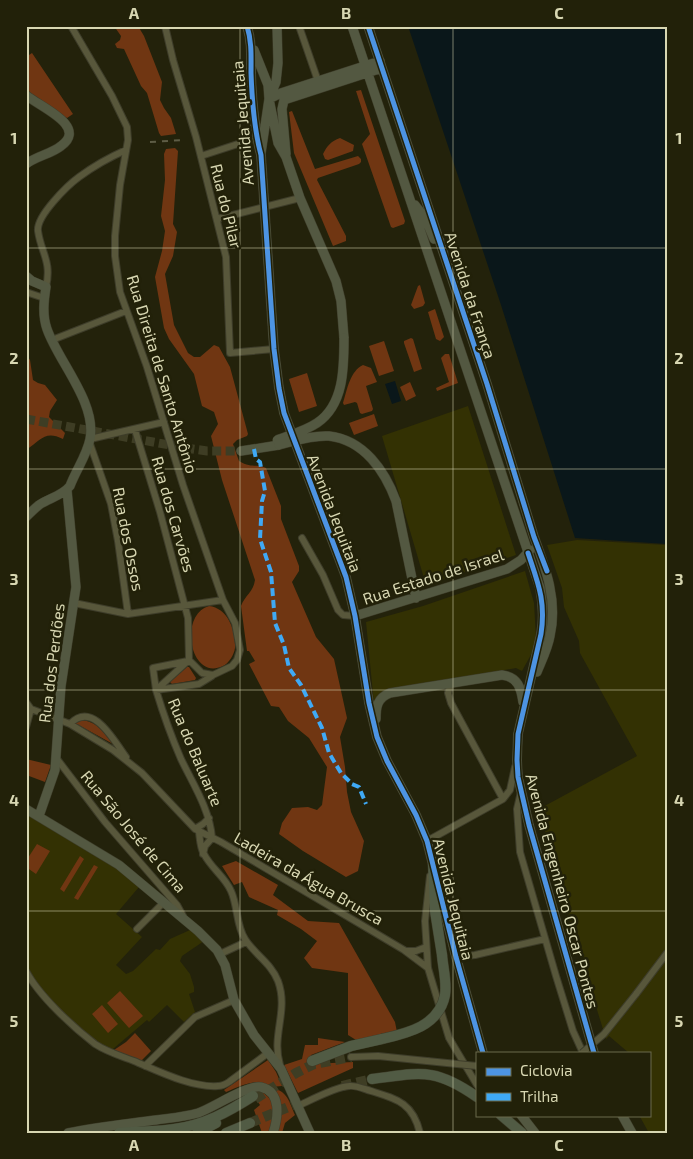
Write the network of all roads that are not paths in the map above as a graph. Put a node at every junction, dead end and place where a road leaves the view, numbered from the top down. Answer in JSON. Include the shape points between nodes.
{"nodes":[{"id":1,"x":71,"y":26,"type":"edge"},
{"id":2,"x":165,"y":26,"type":"edge"},
{"id":3,"x":247,"y":26,"type":"edge"},
{"id":4,"x":277,"y":26,"type":"edge"},
{"id":5,"x":299,"y":26,"type":"edge"},
{"id":6,"x":352,"y":26,"type":"edge"},
{"id":7,"x":368,"y":26,"type":"edge"},
{"id":8,"x":251,"y":38,"type":"junction"},
{"id":9,"x":381,"y":65,"type":"junction"},
{"id":10,"x":367,"y":69,"type":"junction"},
{"id":11,"x":318,"y":81,"type":"junction"},
{"id":12,"x":26,"y":95,"type":"edge"},
{"id":13,"x":269,"y":99,"type":"junction"},
{"id":14,"x":256,"y":138,"type":"junction"},
{"id":15,"x":126,"y":150,"type":"junction"},
{"id":16,"x":261,"y":155,"type":"junction"},
{"id":17,"x":201,"y":156,"type":"junction"},
{"id":18,"x":286,"y":157,"type":"junction"},
{"id":19,"x":26,"y":164,"type":"edge"},
{"id":20,"x":300,"y":198,"type":"junction"},
{"id":21,"x":411,"y":199,"type":"junction"},
{"id":22,"x":264,"y":208,"type":"junction"},
{"id":23,"x":217,"y":219,"type":"junction"},
{"id":24,"x":444,"y":254,"type":"junction"},
{"id":25,"x":26,"y":276,"type":"edge"},
{"id":26,"x":46,"y":286,"type":"junction"},
{"id":27,"x":26,"y":292,"type":"edge"},
{"id":28,"x":44,"y":298,"type":"junction"},
{"id":29,"x":126,"y":311,"type":"junction"},
{"id":30,"x":52,"y":340,"type":"junction"},
{"id":31,"x":274,"y":349,"type":"junction"},
{"id":32,"x":164,"y":422,"type":"junction"},
{"id":33,"x":135,"y":430,"type":"junction"},
{"id":34,"x":90,"y":440,"type":"junction"},
{"id":35,"x":278,"y":442,"type":"junction"},
{"id":36,"x":240,"y":451,"type":"tunnel mouth"},
{"id":37,"x":66,"y":490,"type":"junction"},
{"id":38,"x":54,"y":498,"type":"junction"},
{"id":39,"x":68,"y":511,"type":"junction"},
{"id":40,"x":26,"y":517,"type":"edge"},
{"id":41,"x":534,"y":537,"type":"junction"},
{"id":42,"x":302,"y":538,"type":"dead end"},
{"id":43,"x":528,"y":553,"type":"junction"},
{"id":44,"x":416,"y":598,"type":"junction"},
{"id":45,"x":222,"y":600,"type":"junction"},
{"id":46,"x":74,"y":603,"type":"junction"},
{"id":47,"x":184,"y":605,"type":"junction"},
{"id":48,"x":128,"y":614,"type":"junction"},
{"id":49,"x":355,"y":616,"type":"junction"},
{"id":50,"x":189,"y":660,"type":"junction"},
{"id":51,"x":213,"y":675,"type":"junction"},
{"id":52,"x":451,"y":683,"type":"junction"},
{"id":53,"x":156,"y":690,"type":"junction"},
{"id":54,"x":26,"y":702,"type":"edge"},
{"id":55,"x":524,"y":705,"type":"junction"},
{"id":56,"x":28,"y":708,"type":"edge"},
{"id":57,"x":58,"y":719,"type":"junction"},
{"id":58,"x":70,"y":724,"type":"junction"},
{"id":59,"x":26,"y":727,"type":"edge"},
{"id":60,"x":375,"y":729,"type":"junction"},
{"id":61,"x":57,"y":760,"type":"junction"},
{"id":62,"x":517,"y":760,"type":"junction"},
{"id":63,"x":130,"y":762,"type":"junction"},
{"id":64,"x":521,"y":790,"type":"junction"},
{"id":65,"x":503,"y":799,"type":"junction"},
{"id":66,"x":26,"y":809,"type":"edge"},
{"id":67,"x":39,"y":816,"type":"junction"},
{"id":68,"x":208,"y":818,"type":"junction"},
{"id":69,"x":197,"y":830,"type":"junction"},
{"id":70,"x":212,"y":838,"type":"junction"},
{"id":71,"x":427,"y":840,"type":"junction"},
{"id":72,"x":203,"y":854,"type":"junction"},
{"id":73,"x":433,"y":862,"type":"junction"},
{"id":74,"x":164,"y":902,"type":"junction"},
{"id":75,"x":187,"y":922,"type":"junction"},
{"id":76,"x":137,"y":929,"type":"dead end"},
{"id":77,"x":545,"y":939,"type":"junction"},
{"id":78,"x":246,"y":942,"type":"junction"},
{"id":79,"x":426,"y":947,"type":"junction"},
{"id":80,"x":404,"y":950,"type":"junction"},
{"id":81,"x":667,"y":953,"type":"edge"},
{"id":82,"x":220,"y":954,"type":"junction"},
{"id":83,"x":456,"y":957,"type":"junction"},
{"id":84,"x":428,"y":968,"type":"junction"},
{"id":85,"x":26,"y":971,"type":"edge"},
{"id":86,"x":234,"y":1000,"type":"junction"},
{"id":87,"x":587,"y":1027,"type":"junction"},
{"id":88,"x":573,"y":1031,"type":"junction"},
{"id":89,"x":272,"y":1051,"type":"junction"},
{"id":90,"x":483,"y":1052,"type":"edge"},
{"id":91,"x":582,"y":1052,"type":"edge"},
{"id":92,"x":583,"y":1052,"type":"edge"},
{"id":93,"x":594,"y":1052,"type":"edge"},
{"id":94,"x":351,"y":1058,"type":"tunnel mouth"},
{"id":95,"x":312,"y":1061,"type":"dead end"},
{"id":96,"x":145,"y":1066,"type":"junction"},
{"id":97,"x":476,"y":1066,"type":"edge"},
{"id":98,"x":372,"y":1079,"type":"tunnel mouth"},
{"id":99,"x":476,"y":1083,"type":"edge"},
{"id":100,"x":476,"y":1096,"type":"edge"},
{"id":101,"x":298,"y":1106,"type":"junction"},
{"id":102,"x":502,"y":1116,"type":"edge"},
{"id":103,"x":522,"y":1116,"type":"edge"},
{"id":104,"x":623,"y":1116,"type":"edge"},
{"id":105,"x":250,"y":1123,"type":"tunnel mouth"},
{"id":106,"x":201,"y":1131,"type":"edge"},
{"id":107,"x":68,"y":1133,"type":"edge"},
{"id":108,"x":93,"y":1133,"type":"edge"},
{"id":109,"x":120,"y":1133,"type":"edge"},
{"id":110,"x":191,"y":1133,"type":"edge"},
{"id":111,"x":226,"y":1133,"type":"edge"},
{"id":112,"x":273,"y":1133,"type":"edge"},
{"id":113,"x":310,"y":1133,"type":"edge"},
{"id":114,"x":420,"y":1133,"type":"edge"},
{"id":115,"x":522,"y":1133,"type":"edge"},
{"id":116,"x":536,"y":1133,"type":"edge"},
{"id":117,"x":632,"y":1133,"type":"edge"}],
"edges":[{"from":1,"to":15,"type":"street","name":"Rua Direita de Santo Antônio","via":[[122,116],[128,133]]},
{"from":2,"to":17,"type":"street","name":"Rua do Pilar"},
{"from":3,"to":8,"type":"main road","name":"Avenida Jequitaia"},
{"from":4,"to":13,"type":"main road","via":[[276,82]]},
{"from":5,"to":11,"type":"street"},
{"from":6,"to":10,"type":"main road","name":"Avenida da França"},
{"from":7,"to":9,"type":"main road","name":"Avenida da França"},
{"from":8,"to":13,"type":"main road","via":[[268,85]]},
{"from":8,"to":14,"type":"main road","name":"Avenida Jequitaia"},
{"from":9,"to":10,"type":"main road"},
{"from":9,"to":24,"type":"main road","name":"Avenida da França"},
{"from":10,"to":11,"type":"main road"},
{"from":10,"to":18,"type":"main road","via":[[284,100]]},
{"from":10,"to":21,"type":"main road","name":"Avenida da França"},
{"from":11,"to":13,"type":"main road"},
{"from":12,"to":19,"type":"main road","via":[[63,120],[69,135],[60,148]]},
{"from":13,"to":16,"type":"main road"},
{"from":13,"to":18,"type":"main road","via":[[278,143]]},
{"from":14,"to":16,"type":"main road","name":"Avenida Jequitaia"},
{"from":14,"to":17,"type":"street"},
{"from":15,"to":26,"type":"street","via":[[78,177],[43,216],[38,228],[49,267]]},
{"from":15,"to":29,"type":"street","name":"Rua Direita de Santo Antônio","via":[[115,236],[117,275]]},
{"from":16,"to":22,"type":"main road","name":"Avenida Jequitaia"},
{"from":17,"to":23,"type":"street","name":"Rua do Pilar"},
{"from":18,"to":20,"type":"main road"},
{"from":20,"to":22,"type":"street"},
{"from":20,"to":35,"type":"main road","bridge":true,"via":[[336,281],[341,301],[344,338],[341,382],[336,400],[318,422]]},
{"from":21,"to":24,"type":"main road"},
{"from":21,"to":43,"type":"main road","name":"Avenida da França"},
{"from":22,"to":23,"type":"street"},
{"from":22,"to":31,"type":"main road","name":"Avenida Jequitaia"},
{"from":23,"to":31,"type":"street","name":"Rua do Pilar","via":[[226,257],[230,354]]},
{"from":24,"to":41,"type":"main road","name":"Avenida da França"},
{"from":25,"to":26,"type":"main road"},
{"from":26,"to":28,"type":"main road"},
{"from":27,"to":28,"type":"street"},
{"from":28,"to":30,"type":"main road","via":[[45,321]]},
{"from":29,"to":30,"type":"street"},
{"from":29,"to":32,"type":"street","name":"Rua Direita de Santo Antônio"},
{"from":30,"to":34,"type":"main road","via":[[82,397],[89,419]]},
{"from":31,"to":49,"type":"main road","name":"Avenida Jequitaia","via":[[284,413],[342,564]]},
{"from":32,"to":33,"type":"street"},
{"from":32,"to":45,"type":"street","name":"Rua Direita de Santo Antônio"},
{"from":33,"to":34,"type":"street"},
{"from":33,"to":47,"type":"street","name":"Rua dos Carvões","via":[[163,520]]},
{"from":34,"to":37,"type":"main road"},
{"from":34,"to":48,"type":"street","name":"Rua dos Ossos","via":[[111,504]]},
{"from":35,"to":36,"type":"main road"},
{"from":35,"to":44,"type":"main road","bridge":true,"via":[[328,436],[350,443],[377,464],[396,501]]},
{"from":37,"to":38,"type":"main road"},
{"from":37,"to":39,"type":"main road","name":"Rua dos Perdões"},
{"from":38,"to":39,"type":"main road"},
{"from":38,"to":40,"type":"main road","via":[[40,504]]},
{"from":39,"to":46,"type":"main road","name":"Rua dos Perdões","via":[[76,587]]},
{"from":41,"to":43,"type":"main road","name":"Rua Estado de Israel"},
{"from":41,"to":55,"type":"main road","name":"Avenida da França","via":[[547,571],[553,614],[547,648]]},
{"from":42,"to":49,"type":"street","via":[[338,610],[343,615]]},
{"from":43,"to":44,"type":"main road","name":"Rua Estado de Israel","via":[[507,569]]},
{"from":43,"to":55,"type":"main road","name":"Avenida da França","via":[[540,588],[543,619]]},
{"from":44,"to":49,"type":"main road","name":"Rua Estado de Israel"},
{"from":45,"to":47,"type":"street"},
{"from":45,"to":51,"type":"street","name":"Rua Direita de Santo Antônio","via":[[235,623],[240,650],[232,666]]},
{"from":46,"to":48,"type":"street"},
{"from":46,"to":57,"type":"main road","name":"Rua dos Perdões"},
{"from":47,"to":48,"type":"street"},
{"from":47,"to":50,"type":"street","name":"Rua dos Carvões","via":[[188,618]]},
{"from":49,"to":60,"type":"main road","name":"Avenida Jequitaia"},
{"from":50,"to":51,"type":"street","via":[[202,673]]},
{"from":50,"to":53,"type":"street","name":"Rua do Baluarte"},
{"from":50,"to":53,"type":"street","via":[[153,668]]},
{"from":51,"to":53,"type":"street","name":"Rua Direita de Santo Antônio","via":[[198,684]]},
{"from":52,"to":55,"type":"main road","via":[[508,676],[519,685]]},
{"from":52,"to":60,"type":"main road","via":[[385,695],[376,706]]},
{"from":52,"to":65,"type":"street","via":[[448,693],[451,703]]},
{"from":53,"to":68,"type":"street","name":"Rua do Baluarte","via":[[168,728]]},
{"from":54,"to":56,"type":"street"},
{"from":55,"to":62,"type":"main road","name":"Avenida Engenheiro Oscar Pontes"},
{"from":56,"to":57,"type":"street"},
{"from":56,"to":59,"type":"street"},
{"from":57,"to":58,"type":"street"},
{"from":57,"to":61,"type":"main road","name":"Rua dos Perdões"},
{"from":58,"to":63,"type":"street"},
{"from":58,"to":63,"type":"street","via":[[80,717],[98,721]]},
{"from":60,"to":71,"type":"main road","name":"Avenida Jequitaia","via":[[387,761]]},
{"from":61,"to":67,"type":"main road","name":"Rua dos Perdões"},
{"from":61,"to":75,"type":"street","name":"Rua São José de Cima"},
{"from":62,"to":64,"type":"main road","name":"Avenida Engenheiro Oscar Pontes"},
{"from":62,"to":65,"type":"street","via":[[510,790]]},
{"from":63,"to":69,"type":"street"},
{"from":64,"to":77,"type":"street","name":"Avenida Engenheiro Oscar Pontes","via":[[517,809],[520,852]]},
{"from":64,"to":87,"type":"main road","name":"Avenida Engenheiro Oscar Pontes"},
{"from":65,"to":71,"type":"street"},
{"from":66,"to":67,"type":"main road"},
{"from":67,"to":74,"type":"main road","via":[[119,865]]},
{"from":68,"to":69,"type":"street"},
{"from":68,"to":70,"type":"street","name":"Rua do Baluarte"},
{"from":69,"to":70,"type":"street","name":"Ladeira da Água Brusca"},
{"from":69,"to":72,"type":"street"},
{"from":70,"to":72,"type":"street"},
{"from":70,"to":80,"type":"street","name":"Ladeira da Água Brusca"},
{"from":71,"to":73,"type":"main road","name":"Avenida Jequitaia"},
{"from":72,"to":78,"type":"street","via":[[232,892]]},
{"from":73,"to":79,"type":"street","via":[[426,907]]},
{"from":73,"to":83,"type":"main road","name":"Avenida Jequitaia"},
{"from":73,"to":95,"type":"highway","bridge":true,"via":[[445,994],[436,1012],[418,1029],[351,1046]]},
{"from":74,"to":75,"type":"main road"},
{"from":74,"to":76,"type":"street"},
{"from":75,"to":82,"type":"main road"},
{"from":77,"to":83,"type":"street"},
{"from":77,"to":88,"type":"street","name":"Avenida Engenheiro Oscar Pontes"},
{"from":78,"to":82,"type":"street"},
{"from":78,"to":89,"type":"street","via":[[271,968],[281,990],[282,1006]]},
{"from":79,"to":80,"type":"street","via":[[416,951]]},
{"from":79,"to":84,"type":"street"},
{"from":80,"to":84,"type":"street","name":"Ladeira da Água Brusca"},
{"from":81,"to":92,"type":"street","bridge":true,"via":[[604,1034]]},
{"from":82,"to":86,"type":"main road"},
{"from":83,"to":90,"type":"main road","name":"Avenida Jequitaia"},
{"from":84,"to":99,"type":"street","via":[[449,1038]]},
{"from":85,"to":96,"type":"street","via":[[42,994],[88,1038],[102,1048]]},
{"from":86,"to":89,"type":"main road","via":[[254,1034]]},
{"from":86,"to":96,"type":"street","via":[[195,1017]]},
{"from":87,"to":88,"type":"street"},
{"from":87,"to":93,"type":"main road","name":"Avenida Engenheiro Oscar Pontes"},
{"from":88,"to":91,"type":"street","name":"Avenida Engenheiro Oscar Pontes"},
{"from":89,"to":96,"type":"street","via":[[229,1082],[218,1086],[173,1077]]},
{"from":89,"to":101,"type":"main road"},
{"from":94,"to":97,"type":"street","bridge":true,"via":[[378,1056]]},
{"from":98,"to":100,"type":"highway","via":[[428,1074],[450,1080]]},
{"from":101,"to":113,"type":"main road"},
{"from":101,"to":114,"type":"street","via":[[342,1087],[355,1086],[405,1104],[413,1114]]},
{"from":102,"to":115,"type":"highway"},
{"from":103,"to":116,"type":"main road"},
{"from":104,"to":117,"type":"main road"},
{"from":105,"to":111,"type":"highway"},
{"from":106,"to":109,"type":"highway","via":[[254,1098],[190,1126]]},
{"from":106,"to":110,"type":"highway"},
{"from":107,"to":112,"type":"main road","via":[[197,1113],[257,1086],[267,1090],[276,1103],[278,1116]]},
{"from":108,"to":109,"type":"main road"}]}
